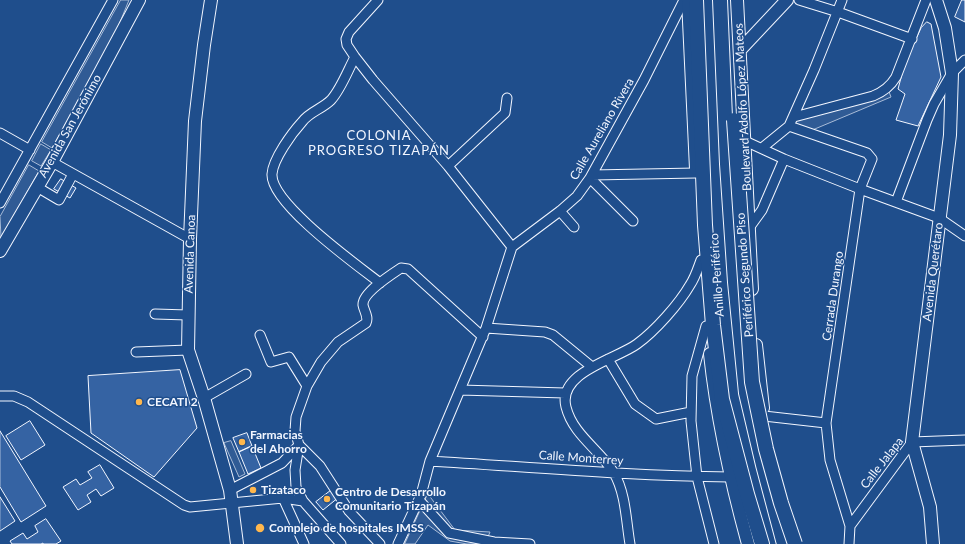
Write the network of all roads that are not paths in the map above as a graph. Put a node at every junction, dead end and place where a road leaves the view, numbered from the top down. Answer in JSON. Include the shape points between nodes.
{"nodes":[{"id":1,"x":113,"y":0,"type":"edge"},
{"id":2,"x":211,"y":0,"type":"edge"},
{"id":3,"x":378,"y":0,"type":"edge"},
{"id":4,"x":684,"y":0,"type":"edge"},
{"id":5,"x":688,"y":0,"type":"edge"},
{"id":6,"x":696,"y":0,"type":"edge"},
{"id":7,"x":703,"y":0,"type":"edge"},
{"id":8,"x":720,"y":0,"type":"edge"},
{"id":9,"x":729,"y":0,"type":"edge"},
{"id":10,"x":737,"y":0,"type":"edge"},
{"id":11,"x":787,"y":0,"type":"edge"},
{"id":12,"x":799,"y":0,"type":"edge"},
{"id":13,"x":842,"y":0,"type":"edge"},
{"id":14,"x":926,"y":0,"type":"edge"},
{"id":15,"x":936,"y":0,"type":"edge"},
{"id":16,"x":137,"y":2,"type":"edge"},
{"id":17,"x":838,"y":12,"type":"junction"},
{"id":18,"x":912,"y":39,"type":"junction"},
{"id":19,"x":740,"y":50,"type":"junction"},
{"id":20,"x":355,"y":57,"type":"junction"},
{"id":21,"x":965,"y":60,"type":"edge"},
{"id":22,"x":952,"y":73,"type":"junction"},
{"id":23,"x":508,"y":98,"type":"dead end"},
{"id":24,"x":794,"y":117,"type":"junction"},
{"id":25,"x":789,"y":126,"type":"junction"},
{"id":26,"x":0,"y":133,"type":"edge"},
{"id":27,"x":745,"y":141,"type":"junction"},
{"id":28,"x":762,"y":148,"type":"junction"},
{"id":29,"x":30,"y":150,"type":"junction"},
{"id":30,"x":784,"y":159,"type":"junction"},
{"id":31,"x":52,"y":162,"type":"junction"},
{"id":32,"x":727,"y":164,"type":"junction"},
{"id":33,"x":448,"y":166,"type":"junction"},
{"id":34,"x":696,"y":172,"type":"junction"},
{"id":35,"x":72,"y":174,"type":"junction"},
{"id":36,"x":591,"y":176,"type":"junction"},
{"id":37,"x":37,"y":187,"type":"junction"},
{"id":38,"x":860,"y":189,"type":"junction"},
{"id":39,"x":748,"y":194,"type":"junction"},
{"id":40,"x":896,"y":202,"type":"junction"},
{"id":41,"x":0,"y":203,"type":"edge"},
{"id":42,"x":560,"y":211,"type":"junction"},
{"id":43,"x":939,"y":218,"type":"junction"},
{"id":44,"x":633,"y":221,"type":"dead end"},
{"id":45,"x":574,"y":227,"type":"dead end"},
{"id":46,"x":749,"y":228,"type":"junction"},
{"id":47,"x":965,"y":236,"type":"edge"},
{"id":48,"x":190,"y":239,"type":"junction"},
{"id":49,"x":2,"y":246,"type":"edge"},
{"id":50,"x":512,"y":247,"type":"junction"},
{"id":51,"x":701,"y":260,"type":"junction"},
{"id":52,"x":380,"y":283,"type":"junction"},
{"id":53,"x":155,"y":314,"type":"dead end"},
{"id":54,"x":188,"y":315,"type":"junction"},
{"id":55,"x":706,"y":326,"type":"junction"},
{"id":56,"x":484,"y":333,"type":"junction"},
{"id":57,"x":260,"y":335,"type":"dead end"},
{"id":58,"x":188,"y":350,"type":"junction"},
{"id":59,"x":136,"y":352,"type":"dead end"},
{"id":60,"x":608,"y":360,"type":"junction"},
{"id":61,"x":592,"y":366,"type":"junction"},
{"id":62,"x":246,"y":374,"type":"dead end"},
{"id":63,"x":307,"y":386,"type":"junction"},
{"id":64,"x":460,"y":390,"type":"junction"},
{"id":65,"x":565,"y":393,"type":"junction"},
{"id":66,"x":0,"y":396,"type":"edge"},
{"id":67,"x":204,"y":398,"type":"junction"},
{"id":68,"x":691,"y":412,"type":"junction"},
{"id":69,"x":764,"y":416,"type":"junction"},
{"id":70,"x":826,"y":423,"type":"junction"},
{"id":71,"x":965,"y":440,"type":"edge"},
{"id":72,"x":912,"y":442,"type":"junction"},
{"id":73,"x":299,"y":445,"type":"junction"},
{"id":74,"x":430,"y":461,"type":"junction"},
{"id":75,"x":614,"y":472,"type":"junction"},
{"id":76,"x":697,"y":477,"type":"junction"},
{"id":77,"x":730,"y":477,"type":"junction"},
{"id":78,"x":230,"y":490,"type":"junction"},
{"id":79,"x":283,"y":498,"type":"junction"},
{"id":80,"x":419,"y":500,"type":"junction"},
{"id":81,"x":302,"y":502,"type":"junction"},
{"id":82,"x":231,"y":503,"type":"junction"},
{"id":83,"x":850,"y":526,"type":"junction"},
{"id":84,"x":493,"y":543,"type":"edge"},
{"id":85,"x":237,"y":544,"type":"edge"},
{"id":86,"x":304,"y":544,"type":"edge"},
{"id":87,"x":341,"y":544,"type":"edge"},
{"id":88,"x":380,"y":544,"type":"edge"},
{"id":89,"x":398,"y":544,"type":"edge"},
{"id":90,"x":530,"y":544,"type":"edge"},
{"id":91,"x":630,"y":544,"type":"edge"},
{"id":92,"x":714,"y":544,"type":"edge"},
{"id":93,"x":748,"y":544,"type":"edge"},
{"id":94,"x":762,"y":544,"type":"edge"},
{"id":95,"x":767,"y":544,"type":"edge"},
{"id":96,"x":784,"y":544,"type":"edge"},
{"id":97,"x":795,"y":544,"type":"edge"},
{"id":98,"x":800,"y":544,"type":"edge"},
{"id":99,"x":849,"y":544,"type":"edge"},
{"id":100,"x":933,"y":544,"type":"edge"}],
"edges":[{"from":1,"to":29,"type":"street","name":"Avenida San Jerónimo"},
{"from":2,"to":48,"type":"main road","name":"Avenida Canoa","via":[[195,121]]},
{"from":3,"to":20,"type":"street","via":[[349,32],[346,39]]},
{"from":4,"to":36,"type":"street","name":"Calle Aureliano Rivera","via":[[644,80]]},
{"from":5,"to":34,"type":"main road"},
{"from":6,"to":94,"type":"highway","via":[[705,225],[713,325],[722,399]]},
{"from":7,"to":95,"type":"highway","name":"Anillo Periférico","via":[[720,318],[734,422],[754,506]]},
{"from":8,"to":32,"type":"highway","name":"Anillo Periférico"},
{"from":9,"to":97,"type":"highway","name":"Periférico Segundo Piso","bridge":true,"via":[[734,120],[752,382],[766,449]]},
{"from":10,"to":19,"type":"main road","name":"Boulevard Adolfo López Mateos"},
{"from":11,"to":19,"type":"main road"},
{"from":12,"to":17,"type":"street"},
{"from":13,"to":17,"type":"street"},
{"from":14,"to":18,"type":"street"},
{"from":15,"to":22,"type":"main road","name":"Avenida Querétaro","via":[[945,28]]},
{"from":16,"to":31,"type":"main road","name":"Avenida San Jerónimo"},
{"from":17,"to":18,"type":"street"},
{"from":17,"to":24,"type":"street"},
{"from":18,"to":24,"type":"street","via":[[896,77],[884,91]]},
{"from":19,"to":27,"type":"main road","name":"Boulevard Adolfo López Mateos"},
{"from":20,"to":33,"type":"street"},
{"from":20,"to":52,"type":"street","via":[[331,100],[301,122],[279,154],[272,174],[274,186],[303,221]]},
{"from":21,"to":22,"type":"street"},
{"from":22,"to":40,"type":"street","via":[[927,120]]},
{"from":22,"to":43,"type":"main road","name":"Avenida Querétaro","via":[[950,135]]},
{"from":23,"to":33,"type":"street","via":[[505,113]]},
{"from":24,"to":25,"type":"street"},
{"from":25,"to":28,"type":"street"},
{"from":25,"to":38,"type":"street","name":"Cerrada Durango","via":[[870,155],[872,159]]},
{"from":26,"to":29,"type":"street"},
{"from":27,"to":28,"type":"street"},
{"from":27,"to":39,"type":"main road","name":"Boulevard Adolfo López Mateos"},
{"from":28,"to":30,"type":"street"},
{"from":29,"to":41,"type":"street","name":"Avenida San Jerónimo"},
{"from":30,"to":38,"type":"street"},
{"from":30,"to":46,"type":"street","via":[[762,210]]},
{"from":31,"to":35,"type":"street"},
{"from":31,"to":37,"type":"main road","name":"Avenida San Jerónimo"},
{"from":32,"to":39,"type":"highway"},
{"from":32,"to":96,"type":"highway","name":"Anillo Periférico","via":[[746,393]]},
{"from":33,"to":50,"type":"street"},
{"from":34,"to":36,"type":"street"},
{"from":34,"to":51,"type":"main road"},
{"from":35,"to":37,"type":"street","via":[[59,200]]},
{"from":35,"to":48,"type":"street"},
{"from":36,"to":42,"type":"street","name":"Calle Aureliano Rivera","via":[[577,196]]},
{"from":36,"to":44,"type":"street"},
{"from":37,"to":49,"type":"main road","name":"Avenida San Jerónimo"},
{"from":38,"to":40,"type":"street"},
{"from":38,"to":70,"type":"street","name":"Cerrada Durango"},
{"from":39,"to":46,"type":"main road","name":"Boulevard Adolfo López Mateos"},
{"from":40,"to":43,"type":"street"},
{"from":42,"to":45,"type":"street"},
{"from":42,"to":50,"type":"street","name":"Calle Aureliano Rivera"},
{"from":43,"to":47,"type":"street"},
{"from":43,"to":72,"type":"main road","name":"Avenida Querétaro"},
{"from":46,"to":69,"type":"main road","name":"Boulevard Adolfo López Mateos","via":[[755,335]]},
{"from":48,"to":54,"type":"main road","name":"Avenida Canoa"},
{"from":50,"to":56,"type":"street"},
{"from":51,"to":55,"type":"main road"},
{"from":51,"to":60,"type":"street","via":[[691,284],[675,306],[637,344]]},
{"from":52,"to":56,"type":"street","via":[[401,268],[408,269]]},
{"from":52,"to":63,"type":"street","via":[[364,300],[363,305],[368,319],[366,323],[338,342],[321,362]]},
{"from":53,"to":54,"type":"street"},
{"from":54,"to":58,"type":"main road","name":"Avenida Canoa"},
{"from":55,"to":68,"type":"street","via":[[692,376]]},
{"from":55,"to":77,"type":"main road"},
{"from":56,"to":61,"type":"street","via":[[545,332],[553,335]]},
{"from":56,"to":64,"type":"street"},
{"from":57,"to":63,"type":"street","via":[[271,362],[289,357]]},
{"from":58,"to":59,"type":"street"},
{"from":58,"to":67,"type":"main road","name":"Avenida Canoa"},
{"from":60,"to":61,"type":"street"},
{"from":60,"to":68,"type":"street","via":[[635,404],[656,419]]},
{"from":61,"to":65,"type":"street","via":[[579,375]]},
{"from":62,"to":67,"type":"street"},
{"from":63,"to":73,"type":"street","via":[[296,417],[295,431]]},
{"from":64,"to":65,"type":"street"},
{"from":64,"to":74,"type":"street"},
{"from":65,"to":75,"type":"street","via":[[566,407],[572,421]]},
{"from":66,"to":82,"type":"street","via":[[14,396],[28,402],[184,505],[190,507]]},
{"from":67,"to":78,"type":"main road","name":"Avenida Canoa"},
{"from":68,"to":76,"type":"street"},
{"from":69,"to":70,"type":"street"},
{"from":69,"to":98,"type":"main road","name":"Boulevard Adolfo López Mateos","via":[[777,470]]},
{"from":70,"to":83,"type":"street","name":"Cerrada Durango","via":[[830,460]]},
{"from":71,"to":72,"type":"street","name":"Calle Jalapa"},
{"from":72,"to":83,"type":"street","name":"Calle Jalapa"},
{"from":72,"to":100,"type":"main road","name":"Avenida Querétaro","via":[[930,507]]},
{"from":73,"to":78,"type":"street","via":[[282,463]]},
{"from":73,"to":81,"type":"street","via":[[295,470],[296,487]]},
{"from":73,"to":88,"type":"street","via":[[320,466],[349,511]]},
{"from":74,"to":75,"type":"street","name":"Calle Monterrey"},
{"from":74,"to":80,"type":"street"},
{"from":75,"to":76,"type":"street","name":"Calle Monterrey"},
{"from":75,"to":91,"type":"street","via":[[622,491]]},
{"from":76,"to":77,"type":"street","name":"Calle Monterrey"},
{"from":76,"to":92,"type":"street"},
{"from":77,"to":93,"type":"main road"},
{"from":78,"to":82,"type":"main road","name":"Avenida Canoa"},
{"from":79,"to":81,"type":"street"},
{"from":79,"to":82,"type":"street"},
{"from":79,"to":86,"type":"street"},
{"from":80,"to":84,"type":"street","via":[[449,533]]},
{"from":80,"to":89,"type":"street"},
{"from":81,"to":87,"type":"street"},
{"from":82,"to":85,"type":"main road","name":"Avenida Canoa"},
{"from":83,"to":99,"type":"street"},
{"from":84,"to":90,"type":"street"}]}
